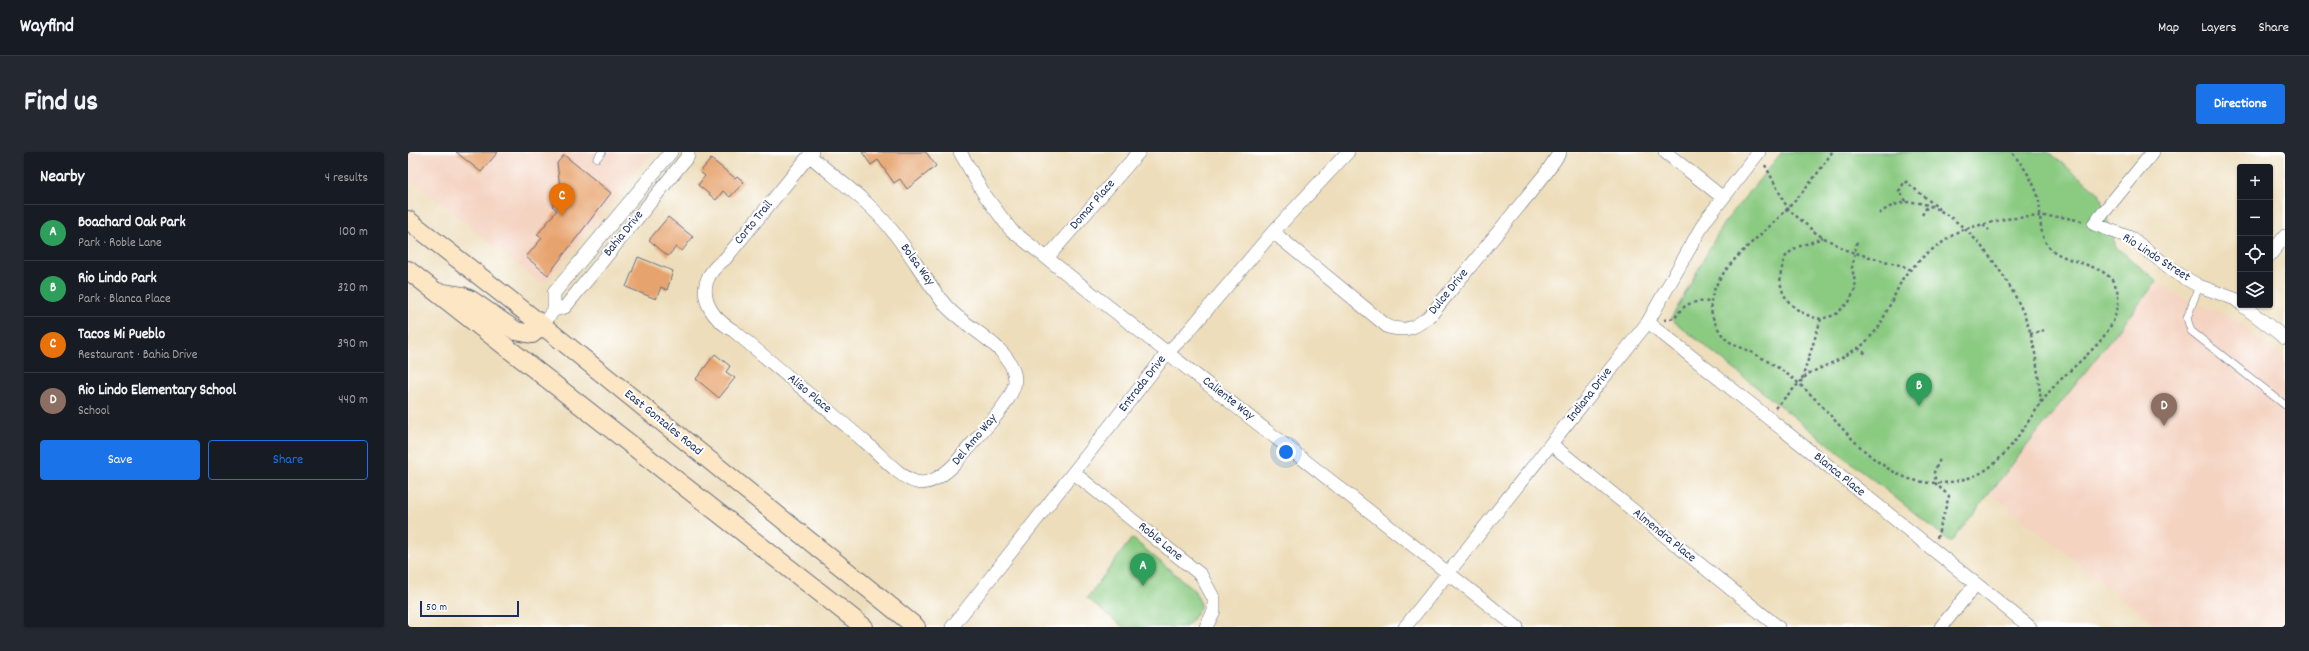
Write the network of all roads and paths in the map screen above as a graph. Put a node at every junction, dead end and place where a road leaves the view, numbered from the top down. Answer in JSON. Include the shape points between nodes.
{"nodes":[{"id":1,"x":671,"y":152,"type":"edge"},
{"id":2,"x":688,"y":152,"type":"edge"},
{"id":3,"x":960,"y":152,"type":"edge"},
{"id":4,"x":1139,"y":152,"type":"edge"},
{"id":5,"x":1348,"y":152,"type":"edge"},
{"id":6,"x":1560,"y":152,"type":"edge"},
{"id":7,"x":1665,"y":152,"type":"edge"},
{"id":8,"x":1832,"y":152,"type":"edge"},
{"id":9,"x":2011,"y":152,"type":"edge"},
{"id":10,"x":2152,"y":152,"type":"edge"},
{"id":11,"x":1758,"y":153,"type":"edge"},
{"id":12,"x":810,"y":154,"type":"edge"},
{"id":13,"x":640,"y":190,"type":"junction"},
{"id":14,"x":1722,"y":198,"type":"junction"},
{"id":15,"x":1906,"y":201,"type":"junction"},
{"id":16,"x":1928,"y":205,"type":"junction"},
{"id":17,"x":1788,"y":209,"type":"junction"},
{"id":18,"x":1946,"y":213,"type":"junction"},
{"id":19,"x":1879,"y":214,"type":"dead end"},
{"id":20,"x":1922,"y":215,"type":"dead end"},
{"id":21,"x":2041,"y":216,"type":"junction"},
{"id":22,"x":408,"y":220,"type":"edge"},
{"id":23,"x":2094,"y":224,"type":"junction"},
{"id":24,"x":1983,"y":225,"type":"junction"},
{"id":25,"x":1964,"y":230,"type":"junction"},
{"id":26,"x":1989,"y":230,"type":"dead end"},
{"id":27,"x":1273,"y":232,"type":"junction"},
{"id":28,"x":2285,"y":236,"type":"edge"},
{"id":29,"x":1823,"y":237,"type":"junction"},
{"id":30,"x":1857,"y":240,"type":"dead end"},
{"id":31,"x":2273,"y":251,"type":"edge"},
{"id":32,"x":1854,"y":253,"type":"junction"},
{"id":33,"x":1048,"y":258,"type":"junction"},
{"id":34,"x":599,"y":265,"type":"junction"},
{"id":35,"x":408,"y":270,"type":"edge"},
{"id":36,"x":1911,"y":270,"type":"junction"},
{"id":37,"x":2199,"y":286,"type":"junction"},
{"id":38,"x":436,"y":292,"type":"junction"},
{"id":39,"x":706,"y":298,"type":"joint"},
{"id":40,"x":2237,"y":299,"type":"edge"},
{"id":41,"x":1711,"y":302,"type":"junction"},
{"id":42,"x":2249,"y":308,"type":"edge"},
{"id":43,"x":554,"y":310,"type":"junction"},
{"id":44,"x":1821,"y":319,"type":"junction"},
{"id":45,"x":1648,"y":322,"type":"junction"},
{"id":46,"x":542,"y":325,"type":"junction"},
{"id":47,"x":2044,"y":330,"type":"dead end"},
{"id":48,"x":2030,"y":334,"type":"junction"},
{"id":49,"x":2285,"y":338,"type":"edge"},
{"id":50,"x":1858,"y":348,"type":"junction"},
{"id":51,"x":1168,"y":352,"type":"junction"},
{"id":52,"x":1866,"y":354,"type":"dead end"},
{"id":53,"x":1015,"y":380,"type":"joint"},
{"id":54,"x":1802,"y":380,"type":"junction"},
{"id":55,"x":1798,"y":384,"type":"junction"},
{"id":56,"x":2041,"y":404,"type":"junction"},
{"id":57,"x":2285,"y":406,"type":"edge"},
{"id":58,"x":1767,"y":418,"type":"junction"},
{"id":59,"x":1551,"y":444,"type":"junction"},
{"id":60,"x":1941,"y":457,"type":"dead end"},
{"id":61,"x":1074,"y":473,"type":"junction"},
{"id":62,"x":919,"y":483,"type":"joint"},
{"id":63,"x":1936,"y":484,"type":"junction"},
{"id":64,"x":1933,"y":550,"type":"junction"},
{"id":65,"x":1448,"y":573,"type":"junction"},
{"id":66,"x":1976,"y":584,"type":"junction"},
{"id":67,"x":864,"y":627,"type":"edge"},
{"id":68,"x":916,"y":627,"type":"edge"},
{"id":69,"x":952,"y":627,"type":"edge"},
{"id":70,"x":1206,"y":627,"type":"edge"},
{"id":71,"x":1405,"y":627,"type":"edge"},
{"id":72,"x":1517,"y":627,"type":"edge"},
{"id":73,"x":1778,"y":627,"type":"edge"},
{"id":74,"x":1940,"y":627,"type":"edge"},
{"id":75,"x":2030,"y":627,"type":"edge"}],
"edges":[{"from":1,"to":13,"type":"street","name":"Bahia Drive"},
{"from":2,"to":34,"type":"street","name":"Bahia Drive","via":[[688,156]]},
{"from":3,"to":33,"type":"street","name":"Caliente Way","via":[[997,214],[1011,230]]},
{"from":4,"to":33,"type":"street","name":"Domar Place"},
{"from":5,"to":27,"type":"street","name":"Entrada Drive"},
{"from":6,"to":27,"type":"street","name":"Dulce Drive","via":[[1546,173],[1430,316],[1414,328],[1400,330],[1388,327]]},
{"from":7,"to":14,"type":"street"},
{"from":8,"to":17,"type":"path","via":[[1820,171]]},
{"from":9,"to":21,"type":"path","via":[[2035,188]]},
{"from":10,"to":23,"type":"street"},
{"from":11,"to":14,"type":"street","name":"Indiana Drive"},
{"from":11,"to":17,"type":"path"},
{"from":12,"to":39,"type":"street","name":"Corto Trail","via":[[725,259],[713,270],[706,286]]},
{"from":12,"to":53,"type":"street","name":"Bolsa Way","via":[[872,208],[890,228],[948,307],[1009,359]]},
{"from":13,"to":34,"type":"street","via":[[639,200],[597,257]]},
{"from":13,"to":43,"type":"street","name":"Bahia Drive","via":[[554,294]]},
{"from":14,"to":45,"type":"street","name":"Indiana Drive","via":[[1705,221]]},
{"from":15,"to":16,"type":"path"},
{"from":15,"to":18,"type":"path","via":[[1898,191],[1905,181]]},
{"from":15,"to":19,"type":"path","via":[[1886,208]]},
{"from":16,"to":18,"type":"path"},
{"from":16,"to":20,"type":"path"},
{"from":17,"to":29,"type":"path"},
{"from":17,"to":41,"type":"path","via":[[1720,277]]},
{"from":18,"to":25,"type":"path"},
{"from":21,"to":23,"type":"path","via":[[2062,217]]},
{"from":21,"to":24,"type":"path","via":[[2005,219]]},
{"from":21,"to":56,"type":"path","via":[[2041,227],[2050,248],[2073,261],[2100,270],[2112,282],[2118,294],[2116,316],[2103,337],[2050,391]]},
{"from":22,"to":46,"type":"main road","name":"East Gonzales Road"},
{"from":23,"to":37,"type":"street","name":"Rio Lindo Street","via":[[2131,238],[2178,274]]},
{"from":24,"to":25,"type":"path"},
{"from":24,"to":26,"type":"path"},
{"from":25,"to":36,"type":"path","via":[[1926,254]]},
{"from":25,"to":48,"type":"path","via":[[1979,243],[2004,277],[2025,316]]},
{"from":27,"to":51,"type":"street","name":"Entrada Drive"},
{"from":28,"to":31,"type":"street"},
{"from":29,"to":32,"type":"path"},
{"from":29,"to":44,"type":"path","via":[[1796,246],[1786,255],[1780,274],[1783,296],[1807,317]]},
{"from":30,"to":32,"type":"path"},
{"from":32,"to":36,"type":"path"},
{"from":32,"to":44,"type":"path","via":[[1852,268],[1856,287],[1849,302],[1835,315]]},
{"from":33,"to":51,"type":"street","name":"Caliente Way"},
{"from":34,"to":43,"type":"street","name":"Bahia Drive","via":[[566,307]]},
{"from":35,"to":38,"type":"main road"},
{"from":36,"to":50,"type":"path","via":[[1895,292],[1879,327]]},
{"from":37,"to":40,"type":"street","name":"Rio Lindo Street"},
{"from":37,"to":57,"type":"lane","via":[[2187,318],[2190,331]]},
{"from":38,"to":46,"type":"main road","via":[[471,300],[524,334],[532,334]]},
{"from":38,"to":67,"type":"main road"},
{"from":39,"to":62,"type":"street","name":"Aliso Place","via":[[713,316],[722,324],[734,331],[820,403],[896,470]]},
{"from":41,"to":45,"type":"path","via":[[1698,301],[1682,306],[1675,318]]},
{"from":41,"to":55,"type":"path","via":[[1713,319],[1727,340],[1780,369]]},
{"from":42,"to":49,"type":"street","name":"Rio Lindo Street"},
{"from":43,"to":46,"type":"street","name":"Bahia Drive"},
{"from":44,"to":54,"type":"path"},
{"from":45,"to":58,"type":"street","name":"Blanca Place"},
{"from":45,"to":59,"type":"street","name":"Indiana Drive"},
{"from":46,"to":68,"type":"main road","name":"East Gonzales Road"},
{"from":47,"to":48,"type":"path"},
{"from":48,"to":56,"type":"path"},
{"from":50,"to":52,"type":"path"},
{"from":50,"to":54,"type":"path","via":[[1808,374]]},
{"from":51,"to":61,"type":"street","name":"Entrada Drive"},
{"from":51,"to":65,"type":"street","name":"Caliente Way"},
{"from":53,"to":62,"type":"street","name":"Del Amo Way","via":[[1008,400],[956,463],[937,478]]},
{"from":54,"to":55,"type":"path"},
{"from":55,"to":58,"type":"path"},
{"from":55,"to":63,"type":"path","via":[[1877,460],[1903,477]]},
{"from":56,"to":63,"type":"path","via":[[2008,448],[1988,468],[1957,481]]},
{"from":58,"to":64,"type":"street","name":"Blanca Place"},
{"from":59,"to":65,"type":"street","name":"Indiana Drive"},
{"from":59,"to":73,"type":"street","name":"Almendra Place"},
{"from":60,"to":63,"type":"path","via":[[1934,472]]},
{"from":61,"to":69,"type":"street","name":"Entrada Drive"},
{"from":61,"to":70,"type":"street","name":"Roble Lane","via":[[1201,575],[1214,599],[1214,611]]},
{"from":63,"to":64,"type":"path","via":[[1949,496]]},
{"from":64,"to":66,"type":"street","name":"Blanca Place"},
{"from":65,"to":71,"type":"street","name":"Indiana Drive"},
{"from":65,"to":72,"type":"street","name":"Caliente Way"},
{"from":66,"to":74,"type":"street"},
{"from":66,"to":75,"type":"street","name":"Blanca Place"}]}
